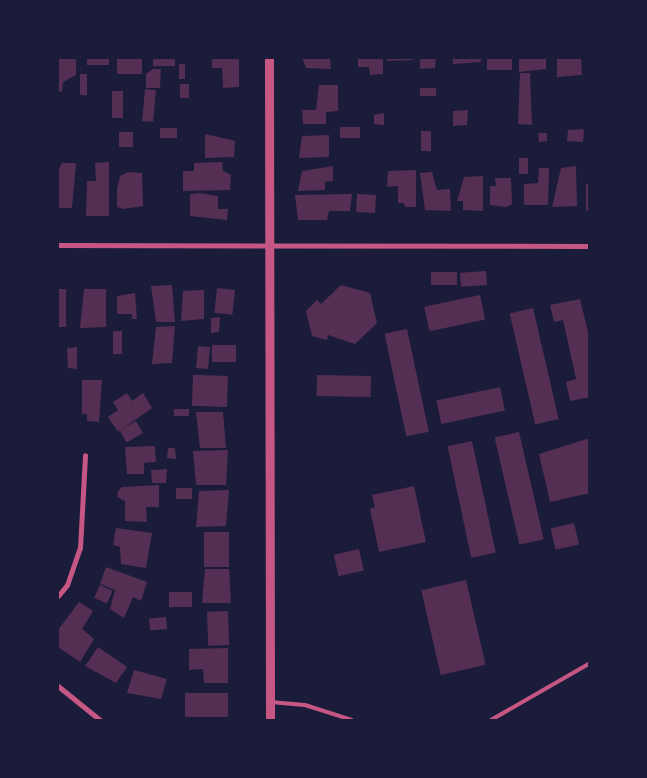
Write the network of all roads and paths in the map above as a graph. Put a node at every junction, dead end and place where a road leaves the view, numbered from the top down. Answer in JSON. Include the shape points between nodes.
{"nodes":[{"id":1,"x":269,"y":58,"type":"edge"},
{"id":2,"x":271,"y":244,"type":"junction"},
{"id":3,"x":58,"y":245,"type":"edge"},
{"id":4,"x":590,"y":246,"type":"edge"},
{"id":5,"x":85,"y":455,"type":"dead end"},
{"id":6,"x":58,"y":596,"type":"edge"},
{"id":7,"x":590,"y":663,"type":"edge"},
{"id":8,"x":58,"y":686,"type":"edge"},
{"id":9,"x":270,"y":702,"type":"junction"},
{"id":10,"x":100,"y":720,"type":"edge"},
{"id":11,"x":270,"y":720,"type":"edge"},
{"id":12,"x":352,"y":720,"type":"edge"},
{"id":13,"x":491,"y":720,"type":"edge"}],
"edges":[{"from":1,"to":2,"type":"street"},
{"from":2,"to":3,"type":"street"},
{"from":2,"to":4,"type":"street"},
{"from":2,"to":9,"type":"street"},
{"from":5,"to":6,"type":"street","via":[[80,548],[67,584]]},
{"from":7,"to":13,"type":"lane"},
{"from":8,"to":10,"type":"street"},
{"from":9,"to":11,"type":"street"},
{"from":9,"to":12,"type":"lane","via":[[305,705]]}]}
